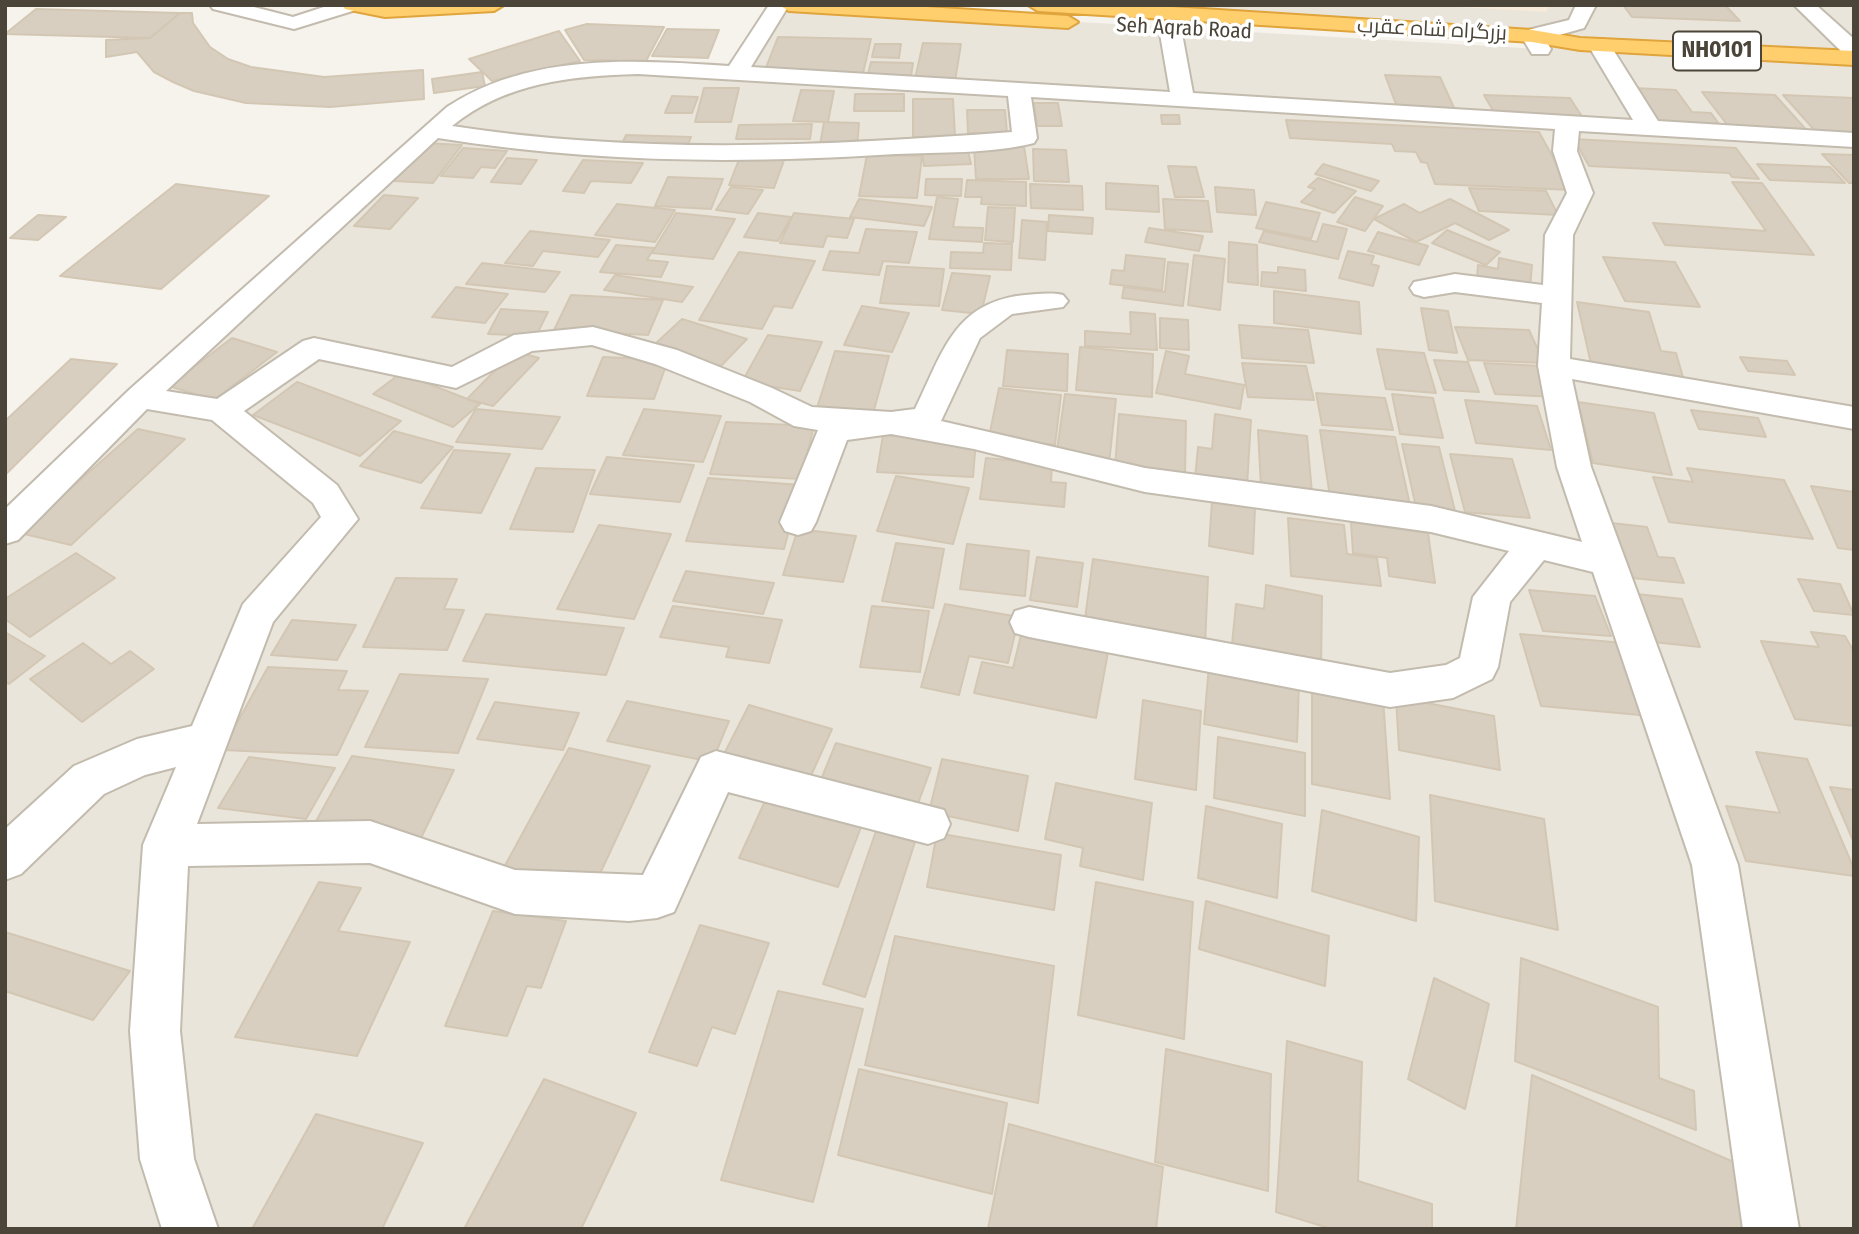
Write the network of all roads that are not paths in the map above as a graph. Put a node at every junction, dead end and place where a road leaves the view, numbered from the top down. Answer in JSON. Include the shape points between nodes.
{"nodes":[{"id":1,"x":220,"y":5,"type":"edge"},
{"id":2,"x":352,"y":5,"type":"edge"},
{"id":3,"x":494,"y":5,"type":"edge"},
{"id":4,"x":779,"y":5,"type":"edge"},
{"id":5,"x":789,"y":5,"type":"edge"},
{"id":6,"x":1038,"y":5,"type":"edge"},
{"id":7,"x":1586,"y":5,"type":"edge"},
{"id":8,"x":1804,"y":5,"type":"edge"},
{"id":9,"x":438,"y":6,"type":"edge"},
{"id":10,"x":1170,"y":28,"type":"junction"},
{"id":11,"x":1536,"y":42,"type":"junction"},
{"id":12,"x":1589,"y":44,"type":"junction"},
{"id":13,"x":1854,"y":51,"type":"edge"},
{"id":14,"x":1854,"y":58,"type":"edge"},
{"id":15,"x":736,"y":73,"type":"junction"},
{"id":16,"x":1019,"y":91,"type":"junction"},
{"id":17,"x":1183,"y":101,"type":"junction"},
{"id":18,"x":1567,"y":123,"type":"junction"},
{"id":19,"x":1650,"y":128,"type":"junction"},
{"id":20,"x":434,"y":130,"type":"junction"},
{"id":21,"x":1854,"y":140,"type":"edge"},
{"id":22,"x":1424,"y":288,"type":"dead end"},
{"id":23,"x":1558,"y":296,"type":"junction"},
{"id":24,"x":1053,"y":301,"type":"dead end"},
{"id":25,"x":1554,"y":366,"type":"junction"},
{"id":26,"x":140,"y":397,"type":"junction"},
{"id":27,"x":222,"y":411,"type":"junction"},
{"id":28,"x":1854,"y":418,"type":"edge"},
{"id":29,"x":891,"y":423,"type":"junction"},
{"id":30,"x":798,"y":522,"type":"dead end"},
{"id":31,"x":5,"y":531,"type":"edge"},
{"id":32,"x":1536,"y":545,"type":"junction"},
{"id":33,"x":1608,"y":562,"type":"junction"},
{"id":34,"x":1029,"y":622,"type":"dead end"},
{"id":35,"x":208,"y":740,"type":"junction"},
{"id":36,"x":928,"y":824,"type":"dead end"},
{"id":37,"x":166,"y":845,"type":"junction"},
{"id":38,"x":5,"y":859,"type":"edge"},
{"id":39,"x":188,"y":1227,"type":"edge"},
{"id":40,"x":1770,"y":1229,"type":"edge"}],
"edges":[{"from":1,"to":2,"type":"street","via":[[294,23]]},
{"from":2,"to":9,"type":"highway","via":[[385,11]]},
{"from":3,"to":9,"type":"highway"},
{"from":4,"to":15,"type":"street"},
{"from":5,"to":10,"type":"highway","name":"Seh Aqrab Road","number":"NH0101"},
{"from":6,"to":11,"type":"highway","name":"بزرگراه شاه عقرب","number":"NH0101"},
{"from":7,"to":11,"type":"street","via":[[1577,24]]},
{"from":8,"to":13,"type":"street"},
{"from":10,"to":11,"type":"highway","name":"Seh Aqrab Road","number":"NH0101"},
{"from":10,"to":17,"type":"street"},
{"from":11,"to":12,"type":"highway","name":"Seh Aqrab Road","number":"NH0101"},
{"from":12,"to":14,"type":"highway","name":"Seh Aqrab Road","number":"NH0101"},
{"from":12,"to":19,"type":"street"},
{"from":15,"to":16,"type":"street"},
{"from":15,"to":20,"type":"street","via":[[638,67],[553,73],[507,85],[461,108]]},
{"from":16,"to":17,"type":"street"},
{"from":16,"to":20,"type":"street","via":[[1026,138],[870,150],[641,153],[571,149]]},
{"from":17,"to":18,"type":"street"},
{"from":18,"to":19,"type":"street"},
{"from":18,"to":23,"type":"street","via":[[1564,152],[1580,193],[1559,235]]},
{"from":19,"to":21,"type":"street"},
{"from":20,"to":26,"type":"street"},
{"from":22,"to":23,"type":"street","via":[[1455,283]]},
{"from":23,"to":25,"type":"street"},
{"from":24,"to":29,"type":"street","via":[[1004,306],[967,333],[927,418]]},
{"from":25,"to":28,"type":"street"},
{"from":25,"to":33,"type":"street","via":[[1574,467]]},
{"from":26,"to":27,"type":"street"},
{"from":26,"to":31,"type":"street"},
{"from":27,"to":29,"type":"street","via":[[314,348],[456,378],[524,342],[593,337],[666,357],[806,418]]},
{"from":27,"to":35,"type":"street","via":[[326,494],[340,519],[257,615]]},
{"from":29,"to":30,"type":"street","via":[[834,431]]},
{"from":29,"to":32,"type":"street","via":[[974,438],[1145,480],[1431,519]]},
{"from":32,"to":33,"type":"street"},
{"from":32,"to":34,"type":"street","via":[[1492,597],[1478,667],[1453,681],[1390,690]]},
{"from":33,"to":40,"type":"street","via":[[1715,865]]},
{"from":35,"to":37,"type":"street"},
{"from":35,"to":38,"type":"street","via":[[137,758],[89,780]]},
{"from":36,"to":37,"type":"street","via":[[716,770],[657,897],[629,899],[515,892],[370,842]]},
{"from":37,"to":39,"type":"street","via":[[155,1031],[167,1159]]}]}
